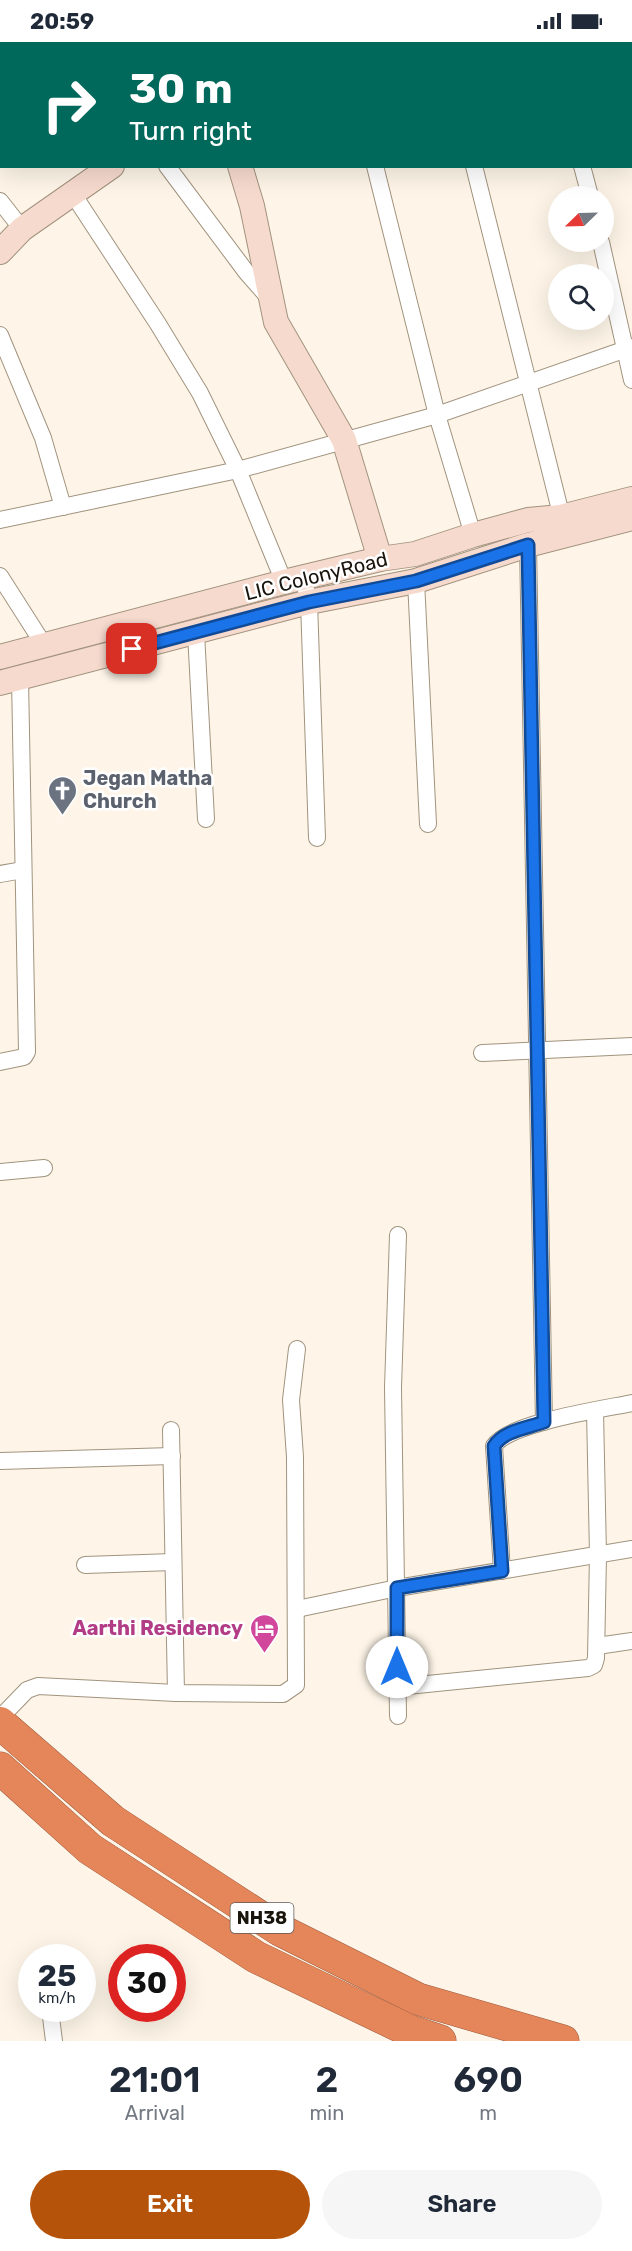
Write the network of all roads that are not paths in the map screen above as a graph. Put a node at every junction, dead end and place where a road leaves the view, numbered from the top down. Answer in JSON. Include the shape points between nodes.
{"nodes":[{"id":1,"x":108,"y":168,"type":"edge"},
{"id":2,"x":168,"y":168,"type":"edge"},
{"id":3,"x":241,"y":168,"type":"edge"},
{"id":4,"x":376,"y":168,"type":"edge"},
{"id":5,"x":474,"y":168,"type":"edge"},
{"id":6,"x":583,"y":168,"type":"edge"},
{"id":7,"x":587,"y":186,"type":"edge"},
{"id":8,"x":73,"y":194,"type":"junction"},
{"id":9,"x":0,"y":201,"type":"edge"},
{"id":10,"x":22,"y":229,"type":"junction"},
{"id":11,"x":0,"y":252,"type":"edge"},
{"id":12,"x":604,"y":252,"type":"edge"},
{"id":13,"x":269,"y":298,"type":"junction"},
{"id":14,"x":0,"y":335,"type":"edge"},
{"id":15,"x":628,"y":348,"type":"edge"},
{"id":16,"x":632,"y":380,"type":"edge"},
{"id":17,"x":528,"y":382,"type":"junction"},
{"id":18,"x":437,"y":414,"type":"junction"},
{"id":19,"x":344,"y":440,"type":"junction"},
{"id":20,"x":238,"y":470,"type":"junction"},
{"id":21,"x":632,"y":500,"type":"edge"},
{"id":22,"x":63,"y":507,"type":"junction"},
{"id":23,"x":632,"y":518,"type":"edge"},
{"id":24,"x":0,"y":520,"type":"edge"},
{"id":25,"x":564,"y":526,"type":"junction"},
{"id":26,"x":473,"y":535,"type":"junction"},
{"id":27,"x":528,"y":545,"type":"junction"},
{"id":28,"x":380,"y":560,"type":"junction"},
{"id":29,"x":0,"y":576,"type":"edge"},
{"id":30,"x":293,"y":580,"type":"junction"},
{"id":31,"x":416,"y":581,"type":"junction"},
{"id":32,"x":309,"y":602,"type":"junction"},
{"id":33,"x":196,"y":633,"type":"junction"},
{"id":34,"x":44,"y":645,"type":"junction"},
{"id":35,"x":0,"y":657,"type":"edge"},
{"id":36,"x":10,"y":680,"type":"edge"},
{"id":37,"x":206,"y":819,"type":"dead end"},
{"id":38,"x":428,"y":824,"type":"dead end"},
{"id":39,"x":317,"y":838,"type":"dead end"},
{"id":40,"x":23,"y":870,"type":"junction"},
{"id":41,"x":0,"y":874,"type":"edge"},
{"id":42,"x":632,"y":1046,"type":"edge"},
{"id":43,"x":536,"y":1051,"type":"junction"},
{"id":44,"x":482,"y":1053,"type":"dead end"},
{"id":45,"x":0,"y":1062,"type":"edge"},
{"id":46,"x":44,"y":1168,"type":"dead end"},
{"id":47,"x":0,"y":1172,"type":"edge"},
{"id":48,"x":398,"y":1236,"type":"dead end"},
{"id":49,"x":297,"y":1350,"type":"dead end"},
{"id":50,"x":632,"y":1403,"type":"edge"},
{"id":51,"x":595,"y":1411,"type":"junction"},
{"id":52,"x":544,"y":1422,"type":"junction"},
{"id":53,"x":171,"y":1430,"type":"dead end"},
{"id":54,"x":172,"y":1456,"type":"junction"},
{"id":55,"x":0,"y":1461,"type":"edge"},
{"id":56,"x":632,"y":1549,"type":"edge"},
{"id":57,"x":598,"y":1555,"type":"junction"},
{"id":58,"x":173,"y":1562,"type":"junction"},
{"id":59,"x":85,"y":1565,"type":"dead end"},
{"id":60,"x":502,"y":1571,"type":"junction"},
{"id":61,"x":397,"y":1588,"type":"junction"},
{"id":62,"x":297,"y":1609,"type":"junction"},
{"id":63,"x":632,"y":1641,"type":"edge"},
{"id":64,"x":597,"y":1646,"type":"junction"},
{"id":65,"x":397,"y":1687,"type":"junction"},
{"id":66,"x":176,"y":1693,"type":"junction"},
{"id":67,"x":398,"y":1716,"type":"dead end"},
{"id":68,"x":0,"y":1718,"type":"edge"},
{"id":69,"x":0,"y":1723,"type":"edge"},
{"id":70,"x":0,"y":1768,"type":"edge"},
{"id":71,"x":52,"y":2022,"type":"edge"},
{"id":72,"x":54,"y":2041,"type":"edge"},
{"id":73,"x":440,"y":2041,"type":"edge"},
{"id":74,"x":563,"y":2041,"type":"edge"}],
"edges":[{"from":1,"to":8,"type":"main road"},
{"from":2,"to":13,"type":"street"},
{"from":3,"to":13,"type":"main road","via":[[252,206]]},
{"from":4,"to":18,"type":"street"},
{"from":5,"to":17,"type":"street"},
{"from":6,"to":7,"type":"street"},
{"from":8,"to":10,"type":"main road"},
{"from":8,"to":20,"type":"street","via":[[200,393]]},
{"from":9,"to":10,"type":"street"},
{"from":10,"to":11,"type":"main road"},
{"from":12,"to":15,"type":"street"},
{"from":13,"to":19,"type":"main road","via":[[276,322]]},
{"from":14,"to":22,"type":"street","via":[[43,438]]},
{"from":15,"to":16,"type":"street"},
{"from":15,"to":17,"type":"street"},
{"from":17,"to":18,"type":"street"},
{"from":17,"to":25,"type":"street"},
{"from":18,"to":19,"type":"street"},
{"from":18,"to":26,"type":"street"},
{"from":19,"to":20,"type":"street"},
{"from":19,"to":28,"type":"main road"},
{"from":20,"to":22,"type":"street"},
{"from":20,"to":30,"type":"street"},
{"from":21,"to":25,"type":"main road","name":"LIC ColonyRoad"},
{"from":22,"to":24,"type":"street"},
{"from":23,"to":25,"type":"main road","name":"LIC ColonyRoad"},
{"from":25,"to":26,"type":"main road","name":"LIC ColonyRoad","via":[[528,520]]},
{"from":25,"to":27,"type":"main road","name":"LIC ColonyRoad"},
{"from":26,"to":28,"type":"main road","name":"LIC ColonyRoad","via":[[415,554]]},
{"from":27,"to":31,"type":"main road","name":"LIC ColonyRoad"},
{"from":27,"to":43,"type":"street"},
{"from":28,"to":30,"type":"main road","name":"LIC ColonyRoad"},
{"from":29,"to":34,"type":"street"},
{"from":30,"to":32,"type":"street"},
{"from":30,"to":34,"type":"main road","name":"LIC ColonyRoad"},
{"from":31,"to":32,"type":"main road","name":"LIC ColonyRoad"},
{"from":31,"to":38,"type":"street"},
{"from":32,"to":33,"type":"main road","name":"LIC ColonyRoad"},
{"from":32,"to":39,"type":"street"},
{"from":33,"to":36,"type":"main road","name":"LIC ColonyRoad"},
{"from":33,"to":37,"type":"street"},
{"from":34,"to":35,"type":"main road","name":"LIC ColonyRoad"},
{"from":36,"to":40,"type":"street"},
{"from":40,"to":41,"type":"street"},
{"from":40,"to":45,"type":"street","via":[[27,1052],[24,1057]]},
{"from":42,"to":43,"type":"street"},
{"from":43,"to":44,"type":"street"},
{"from":43,"to":52,"type":"street"},
{"from":46,"to":47,"type":"street"},
{"from":48,"to":61,"type":"street","via":[[393,1388]]},
{"from":49,"to":62,"type":"street","via":[[291,1400]]},
{"from":50,"to":51,"type":"street"},
{"from":51,"to":52,"type":"street"},
{"from":51,"to":57,"type":"street"},
{"from":52,"to":60,"type":"street","via":[[498,1439],[494,1446]]},
{"from":53,"to":54,"type":"street"},
{"from":54,"to":55,"type":"street"},
{"from":54,"to":58,"type":"street"},
{"from":56,"to":57,"type":"street"},
{"from":57,"to":60,"type":"street"},
{"from":57,"to":64,"type":"street"},
{"from":58,"to":59,"type":"street"},
{"from":58,"to":66,"type":"street"},
{"from":60,"to":61,"type":"street"},
{"from":61,"to":62,"type":"street"},
{"from":61,"to":65,"type":"street"},
{"from":62,"to":66,"type":"street","via":[[296,1685],[291,1689],[283,1694]]},
{"from":63,"to":64,"type":"street"},
{"from":64,"to":65,"type":"street","via":[[594,1665],[588,1668]]},
{"from":65,"to":67,"type":"street"},
{"from":66,"to":68,"type":"street","via":[[38,1686],[27,1690]]},
{"from":69,"to":74,"type":"highway","number":"NH38","via":[[113,1821],[280,1930],[418,2000]]},
{"from":70,"to":73,"type":"highway","number":"NH38","via":[[90,1849],[256,1957],[410,2031]]},
{"from":71,"to":72,"type":"street"}]}
